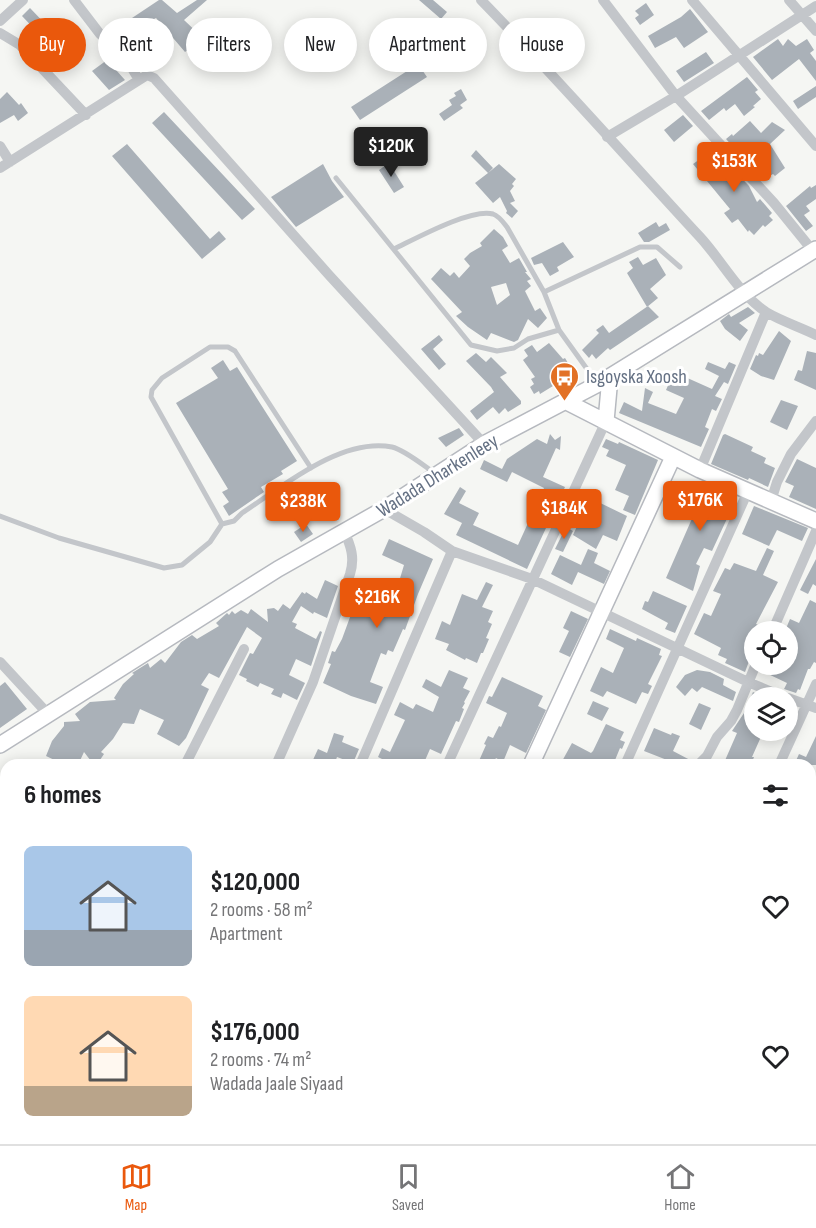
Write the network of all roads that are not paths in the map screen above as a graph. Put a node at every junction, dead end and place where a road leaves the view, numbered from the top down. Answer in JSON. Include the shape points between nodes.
{"nodes":[{"id":1,"x":23,"y":0,"type":"edge"},
{"id":2,"x":74,"y":0,"type":"edge"},
{"id":3,"x":481,"y":0,"type":"edge"},
{"id":4,"x":603,"y":0,"type":"edge"},
{"id":5,"x":692,"y":0,"type":"edge"},
{"id":6,"x":789,"y":0,"type":"edge"},
{"id":7,"x":816,"y":6,"type":"edge"},
{"id":8,"x":802,"y":15,"type":"junction"},
{"id":9,"x":0,"y":21,"type":"edge"},
{"id":10,"x":816,"y":30,"type":"edge"},
{"id":11,"x":0,"y":33,"type":"edge"},
{"id":12,"x":738,"y":55,"type":"junction"},
{"id":13,"x":139,"y":80,"type":"junction"},
{"id":14,"x":676,"y":96,"type":"junction"},
{"id":15,"x":86,"y":115,"type":"junction"},
{"id":16,"x":607,"y":136,"type":"junction"},
{"id":17,"x":0,"y":146,"type":"edge"},
{"id":18,"x":816,"y":146,"type":"edge"},
{"id":19,"x":5,"y":165,"type":"edge"},
{"id":20,"x":336,"y":178,"type":"dead end"},
{"id":21,"x":394,"y":249,"type":"junction"},
{"id":22,"x":814,"y":250,"type":"edge"},
{"id":23,"x":680,"y":267,"type":"dead end"},
{"id":24,"x":544,"y":292,"type":"junction"},
{"id":25,"x":746,"y":293,"type":"junction"},
{"id":26,"x":766,"y":312,"type":"junction"},
{"id":27,"x":559,"y":330,"type":"junction"},
{"id":28,"x":816,"y":335,"type":"edge"},
{"id":29,"x":604,"y":381,"type":"junction"},
{"id":30,"x":565,"y":401,"type":"junction"},
{"id":31,"x":606,"y":421,"type":"junction"},
{"id":32,"x":816,"y":421,"type":"edge"},
{"id":33,"x":484,"y":444,"type":"junction"},
{"id":34,"x":673,"y":457,"type":"junction"},
{"id":35,"x":311,"y":468,"type":"junction"},
{"id":36,"x":700,"y":470,"type":"junction"},
{"id":37,"x":437,"y":475,"type":"junction"},
{"id":38,"x":748,"y":491,"type":"junction"},
{"id":39,"x":771,"y":501,"type":"junction"},
{"id":40,"x":384,"y":509,"type":"junction"},
{"id":41,"x":0,"y":516,"type":"edge"},
{"id":42,"x":816,"y":521,"type":"edge"},
{"id":43,"x":222,"y":524,"type":"junction"},
{"id":44,"x":344,"y":531,"type":"junction"},
{"id":45,"x":816,"y":531,"type":"edge"},
{"id":46,"x":452,"y":551,"type":"junction"},
{"id":47,"x":532,"y":579,"type":"junction"},
{"id":48,"x":602,"y":612,"type":"junction"},
{"id":49,"x":777,"y":621,"type":"edge"},
{"id":50,"x":677,"y":647,"type":"junction"},
{"id":51,"x":244,"y":649,"type":"dead end"},
{"id":52,"x":0,"y":662,"type":"edge"},
{"id":53,"x":751,"y":675,"type":"edge"},
{"id":54,"x":748,"y":682,"type":"junction"},
{"id":55,"x":816,"y":684,"type":"edge"},
{"id":56,"x":760,"y":687,"type":"edge"},
{"id":57,"x":811,"y":706,"type":"edge"},
{"id":58,"x":49,"y":715,"type":"junction"},
{"id":59,"x":0,"y":744,"type":"edge"},
{"id":60,"x":188,"y":759,"type":"edge"},
{"id":61,"x":279,"y":759,"type":"edge"},
{"id":62,"x":363,"y":759,"type":"edge"},
{"id":63,"x":450,"y":759,"type":"edge"},
{"id":64,"x":534,"y":759,"type":"edge"},
{"id":65,"x":628,"y":759,"type":"edge"},
{"id":66,"x":704,"y":759,"type":"edge"},
{"id":67,"x":782,"y":759,"type":"edge"}],
"edges":[{"from":1,"to":9,"type":"street"},
{"from":2,"to":13,"type":"street","via":[[100,34],[127,60]]},
{"from":3,"to":16,"type":"street"},
{"from":4,"to":14,"type":"street"},
{"from":5,"to":12,"type":"street"},
{"from":6,"to":8,"type":"street"},
{"from":7,"to":8,"type":"street"},
{"from":8,"to":10,"type":"street"},
{"from":8,"to":12,"type":"street"},
{"from":11,"to":15,"type":"street","via":[[20,45]]},
{"from":12,"to":14,"type":"street"},
{"from":12,"to":18,"type":"street"},
{"from":13,"to":15,"type":"street"},
{"from":13,"to":33,"type":"street","via":[[147,75],[154,78]]},
{"from":14,"to":16,"type":"street"},
{"from":14,"to":22,"type":"street"},
{"from":15,"to":19,"type":"street"},
{"from":16,"to":25,"type":"street","via":[[705,242]]},
{"from":17,"to":19,"type":"street"},
{"from":20,"to":21,"type":"lane"},
{"from":21,"to":24,"type":"lane","via":[[471,215],[492,213],[507,226]]},
{"from":21,"to":27,"type":"lane","via":[[471,345],[497,351]]},
{"from":22,"to":25,"type":"main road","name":"Wadada Dharkenleey"},
{"from":23,"to":24,"type":"lane","via":[[657,247],[640,247]]},
{"from":24,"to":27,"type":"lane"},
{"from":25,"to":26,"type":"street"},
{"from":25,"to":29,"type":"main road","name":"Wadada Dharkenleey"},
{"from":26,"to":28,"type":"street"},
{"from":26,"to":36,"type":"street"},
{"from":27,"to":29,"type":"lane"},
{"from":29,"to":30,"type":"main road","name":"Wadada Dharkenleey"},
{"from":29,"to":31,"type":"main road"},
{"from":30,"to":31,"type":"main road"},
{"from":30,"to":33,"type":"main road","name":"Wadada Dharkenleey"},
{"from":31,"to":34,"type":"main road"},
{"from":31,"to":47,"type":"street"},
{"from":32,"to":39,"type":"street","via":[[791,454]]},
{"from":33,"to":37,"type":"main road","name":"Wadada Dharkenleey"},
{"from":34,"to":36,"type":"main road"},
{"from":34,"to":48,"type":"main road"},
{"from":35,"to":37,"type":"lane","via":[[341,452],[380,446],[395,447]]},
{"from":35,"to":43,"type":"lane","via":[[234,521]]},
{"from":35,"to":43,"type":"lane","via":[[235,351],[210,347],[162,378],[151,397]]},
{"from":36,"to":38,"type":"main road"},
{"from":37,"to":40,"type":"main road","name":"Wadada Dharkenleey"},
{"from":38,"to":39,"type":"main road"},
{"from":38,"to":50,"type":"street"},
{"from":39,"to":42,"type":"main road"},
{"from":40,"to":44,"type":"main road","name":"Wadada Dharkenleey"},
{"from":40,"to":46,"type":"street"},
{"from":41,"to":43,"type":"lane","via":[[59,538],[164,568],[182,565],[210,542]]},
{"from":44,"to":58,"type":"main road","name":"Wadada Dharkenleey"},
{"from":44,"to":61,"type":"street","via":[[353,562],[350,574],[313,682]]},
{"from":45,"to":49,"type":"street"},
{"from":46,"to":47,"type":"street"},
{"from":46,"to":62,"type":"street"},
{"from":47,"to":48,"type":"street"},
{"from":47,"to":63,"type":"street"},
{"from":48,"to":50,"type":"street"},
{"from":48,"to":64,"type":"main road"},
{"from":50,"to":54,"type":"street"},
{"from":50,"to":65,"type":"street"},
{"from":51,"to":60,"type":"street"},
{"from":52,"to":58,"type":"street"},
{"from":53,"to":54,"type":"street"},
{"from":54,"to":56,"type":"street"},
{"from":54,"to":66,"type":"street","via":[[734,716]]},
{"from":55,"to":57,"type":"street"},
{"from":57,"to":67,"type":"street"},
{"from":58,"to":59,"type":"main road","name":"Wadada Dharkenleey"}]}
